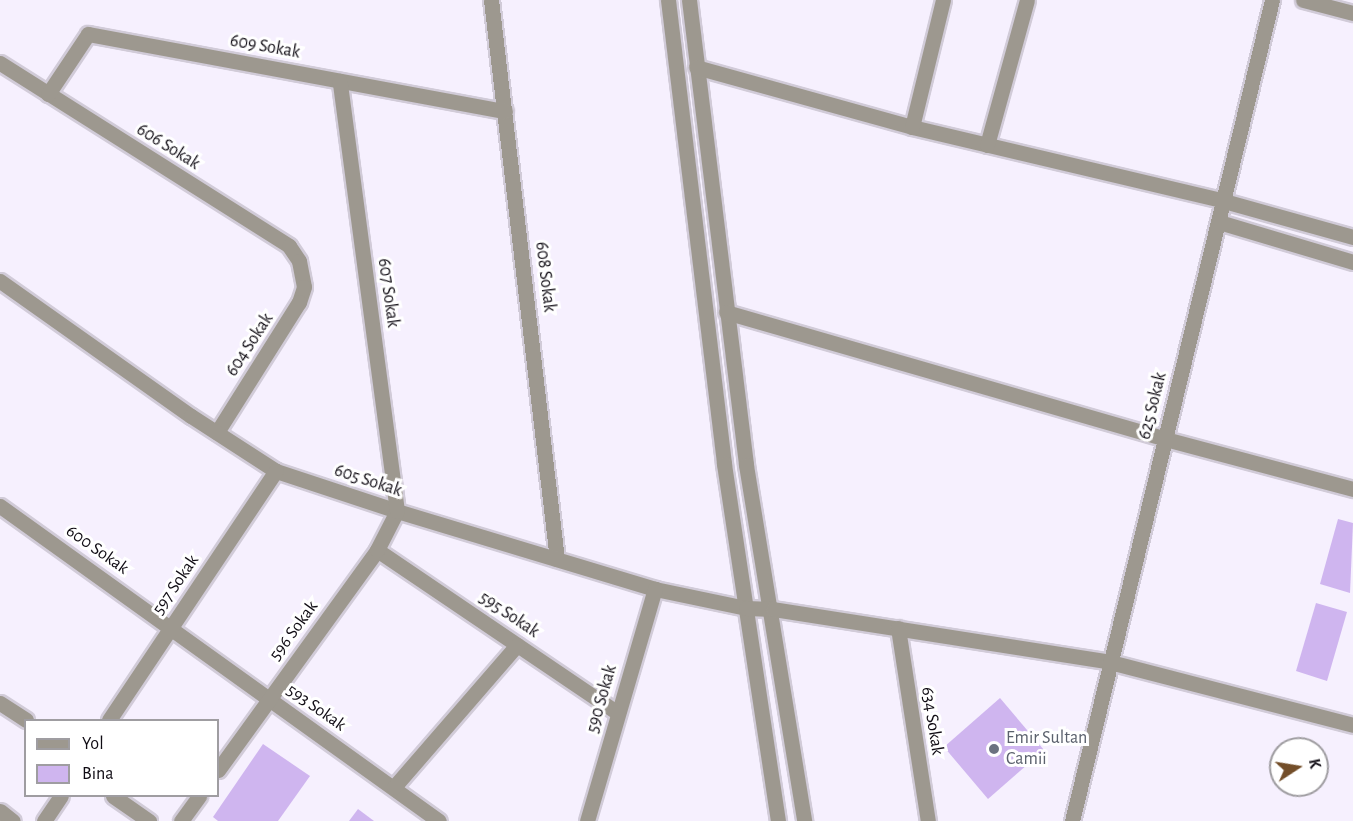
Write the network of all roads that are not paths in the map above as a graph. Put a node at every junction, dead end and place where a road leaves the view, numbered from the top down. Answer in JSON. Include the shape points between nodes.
{"nodes":[{"id":1,"x":491,"y":0,"type":"edge"},
{"id":2,"x":668,"y":0,"type":"edge"},
{"id":3,"x":689,"y":0,"type":"edge"},
{"id":4,"x":944,"y":0,"type":"edge"},
{"id":5,"x":1026,"y":0,"type":"edge"},
{"id":6,"x":1272,"y":0,"type":"edge"},
{"id":7,"x":1303,"y":0,"type":"edge"},
{"id":8,"x":1353,"y":13,"type":"edge"},
{"id":9,"x":0,"y":63,"type":"edge"},
{"id":10,"x":696,"y":67,"type":"junction"},
{"id":11,"x":340,"y":81,"type":"junction"},
{"id":12,"x":48,"y":93,"type":"junction"},
{"id":13,"x":505,"y":111,"type":"junction"},
{"id":14,"x":912,"y":127,"type":"junction"},
{"id":15,"x":987,"y":145,"type":"junction"},
{"id":16,"x":1224,"y":201,"type":"junction"},
{"id":17,"x":1219,"y":222,"type":"junction"},
{"id":18,"x":1353,"y":237,"type":"edge"},
{"id":19,"x":1353,"y":262,"type":"edge"},
{"id":20,"x":304,"y":275,"type":"joint"},
{"id":21,"x":0,"y":281,"type":"edge"},
{"id":22,"x":726,"y":312,"type":"junction"},
{"id":23,"x":217,"y":432,"type":"junction"},
{"id":24,"x":1165,"y":439,"type":"junction"},
{"id":25,"x":276,"y":471,"type":"junction"},
{"id":26,"x":1353,"y":489,"type":"edge"},
{"id":27,"x":0,"y":506,"type":"edge"},
{"id":28,"x":397,"y":511,"type":"junction"},
{"id":29,"x":377,"y":550,"type":"junction"},
{"id":30,"x":557,"y":559,"type":"junction"},
{"id":31,"x":655,"y":589,"type":"junction"},
{"id":32,"x":746,"y":608,"type":"junction"},
{"id":33,"x":773,"y":609,"type":"junction"},
{"id":34,"x":171,"y":627,"type":"junction"},
{"id":35,"x":898,"y":628,"type":"junction"},
{"id":36,"x":517,"y":645,"type":"junction"},
{"id":37,"x":1110,"y":662,"type":"junction"},
{"id":38,"x":269,"y":699,"type":"junction"},
{"id":39,"x":0,"y":703,"type":"edge"},
{"id":40,"x":618,"y":713,"type":"junction"},
{"id":41,"x":24,"y":719,"type":"edge"},
{"id":42,"x":110,"y":719,"type":"edge"},
{"id":43,"x":1353,"y":724,"type":"edge"},
{"id":44,"x":219,"y":769,"type":"edge"},
{"id":45,"x":394,"y":787,"type":"junction"},
{"id":46,"x":60,"y":797,"type":"edge"},
{"id":47,"x":116,"y":797,"type":"edge"},
{"id":48,"x":198,"y":797,"type":"edge"},
{"id":49,"x":0,"y":811,"type":"edge"},
{"id":50,"x":13,"y":821,"type":"edge"},
{"id":51,"x":44,"y":821,"type":"edge"},
{"id":52,"x":149,"y":821,"type":"edge"},
{"id":53,"x":181,"y":821,"type":"edge"},
{"id":54,"x":439,"y":821,"type":"edge"},
{"id":55,"x":587,"y":821,"type":"edge"},
{"id":56,"x":778,"y":821,"type":"edge"},
{"id":57,"x":804,"y":821,"type":"edge"},
{"id":58,"x":928,"y":821,"type":"edge"},
{"id":59,"x":1072,"y":821,"type":"edge"}],
"edges":[{"from":1,"to":13,"type":"street","name":"608 Sokak"},
{"from":2,"to":32,"type":"street","via":[[724,464]]},
{"from":3,"to":10,"type":"street"},
{"from":4,"to":14,"type":"street"},
{"from":5,"to":15,"type":"street"},
{"from":6,"to":16,"type":"street","name":"625 Sokak"},
{"from":7,"to":8,"type":"street"},
{"from":9,"to":12,"type":"street","name":"606 Sokak"},
{"from":10,"to":14,"type":"street"},
{"from":10,"to":22,"type":"street"},
{"from":11,"to":12,"type":"street","name":"609 Sokak","via":[[88,34]]},
{"from":11,"to":13,"type":"street","name":"609 Sokak"},
{"from":11,"to":28,"type":"street","name":"607 Sokak"},
{"from":12,"to":20,"type":"street","name":"606 Sokak","via":[[289,246]]},
{"from":13,"to":30,"type":"street","name":"608 Sokak"},
{"from":14,"to":15,"type":"street"},
{"from":15,"to":16,"type":"street"},
{"from":16,"to":17,"type":"street","name":"625 Sokak"},
{"from":16,"to":18,"type":"street"},
{"from":17,"to":19,"type":"street"},
{"from":17,"to":24,"type":"street","name":"625 Sokak"},
{"from":20,"to":23,"type":"street","name":"604 Sokak","via":[[304,287],[289,321]]},
{"from":21,"to":23,"type":"street","name":"605 Sokak"},
{"from":22,"to":24,"type":"street"},
{"from":22,"to":33,"type":"street","via":[[746,465]]},
{"from":23,"to":25,"type":"street","name":"605 Sokak"},
{"from":24,"to":26,"type":"street"},
{"from":24,"to":37,"type":"street","name":"625 Sokak"},
{"from":25,"to":28,"type":"street","name":"605 Sokak"},
{"from":25,"to":34,"type":"street","name":"597 Sokak"},
{"from":27,"to":34,"type":"street","name":"600 Sokak"},
{"from":28,"to":29,"type":"street","name":"596 Sokak"},
{"from":28,"to":30,"type":"street","name":"605 Sokak"},
{"from":29,"to":36,"type":"street","name":"595 Sokak"},
{"from":29,"to":38,"type":"street","name":"596 Sokak"},
{"from":30,"to":31,"type":"street","name":"605 Sokak"},
{"from":31,"to":32,"type":"street","name":"605 Sokak"},
{"from":31,"to":40,"type":"street","name":"590 Sokak"},
{"from":32,"to":33,"type":"street","name":"605 Sokak"},
{"from":32,"to":56,"type":"street"},
{"from":33,"to":35,"type":"street","name":"605 Sokak"},
{"from":33,"to":57,"type":"street"},
{"from":34,"to":38,"type":"street","name":"593 Sokak"},
{"from":34,"to":42,"type":"street","name":"597 Sokak"},
{"from":35,"to":37,"type":"street","name":"605 Sokak"},
{"from":35,"to":58,"type":"street","name":"634 Sokak"},
{"from":36,"to":40,"type":"street","name":"595 Sokak"},
{"from":36,"to":45,"type":"street"},
{"from":37,"to":43,"type":"street","name":"605 Sokak"},
{"from":37,"to":59,"type":"street","name":"625 Sokak"},
{"from":38,"to":44,"type":"street","name":"596 Sokak"},
{"from":38,"to":45,"type":"street","name":"593 Sokak"},
{"from":39,"to":41,"type":"street"},
{"from":40,"to":55,"type":"street","name":"590 Sokak"},
{"from":45,"to":54,"type":"street","name":"593 Sokak"},
{"from":46,"to":51,"type":"street"},
{"from":47,"to":52,"type":"street"},
{"from":48,"to":53,"type":"street"},
{"from":49,"to":50,"type":"street"}]}
